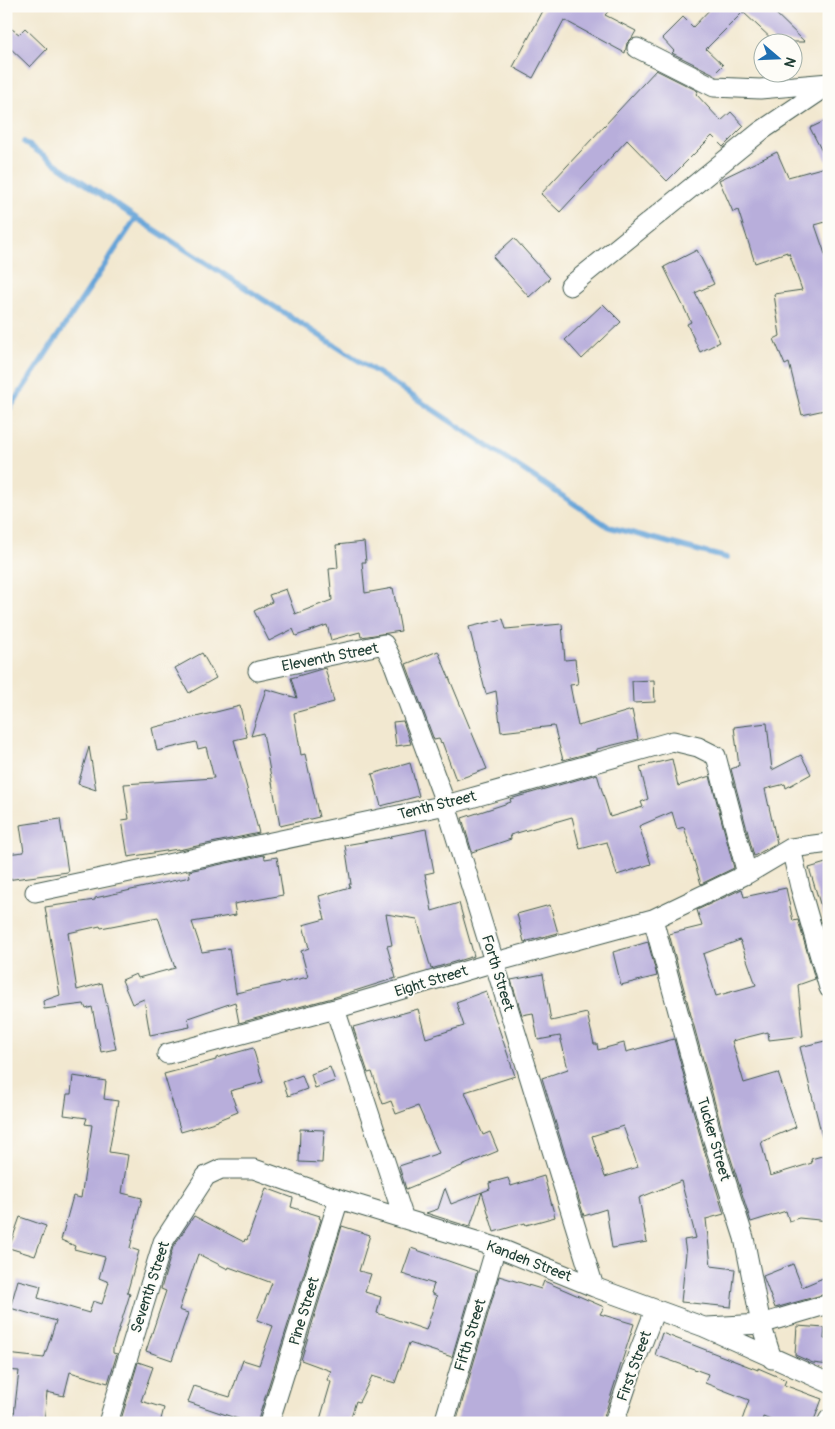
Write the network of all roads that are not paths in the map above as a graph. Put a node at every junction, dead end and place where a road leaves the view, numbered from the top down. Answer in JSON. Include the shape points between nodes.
{"nodes":[{"id":1,"x":637,"y":48,"type":"dead end"},
{"id":2,"x":829,"y":84,"type":"edge"},
{"id":3,"x":570,"y":286,"type":"dead end"},
{"id":4,"x":394,"y":662,"type":"joint"},
{"id":5,"x":258,"y":671,"type":"dead end"},
{"id":6,"x":446,"y":804,"type":"junction"},
{"id":7,"x":829,"y":843,"type":"edge"},
{"id":8,"x":791,"y":848,"type":"junction"},
{"id":9,"x":747,"y":874,"type":"junction"},
{"id":10,"x":35,"y":892,"type":"dead end"},
{"id":11,"x":653,"y":919,"type":"junction"},
{"id":12,"x":495,"y":962,"type":"junction"},
{"id":13,"x":829,"y":988,"type":"edge"},
{"id":14,"x":336,"y":1009,"type":"junction"},
{"id":15,"x":167,"y":1054,"type":"dead end"},
{"id":16,"x":221,"y":1169,"type":"joint"},
{"id":17,"x":339,"y":1199,"type":"junction"},
{"id":18,"x":404,"y":1219,"type":"junction"},
{"id":19,"x":496,"y":1247,"type":"junction"},
{"id":20,"x":594,"y":1287,"type":"junction"},
{"id":21,"x":829,"y":1304,"type":"edge"},
{"id":22,"x":655,"y":1310,"type":"junction"},
{"id":23,"x":761,"y":1324,"type":"junction"},
{"id":24,"x":704,"y":1327,"type":"junction"},
{"id":25,"x":772,"y":1359,"type":"junction"},
{"id":26,"x":829,"y":1383,"type":"edge"},
{"id":27,"x":829,"y":1419,"type":"edge"},
{"id":28,"x":108,"y":1423,"type":"edge"},
{"id":29,"x":269,"y":1423,"type":"edge"},
{"id":30,"x":444,"y":1423,"type":"edge"},
{"id":31,"x":614,"y":1423,"type":"edge"},
{"id":32,"x":827,"y":1423,"type":"edge"}],
"edges":[{"from":1,"to":2,"type":"street","via":[[714,87],[760,89]]},
{"from":2,"to":3,"type":"street","via":[[761,131]]},
{"from":4,"to":5,"type":"street","name":"Eleventh Street","via":[[384,644]]},
{"from":4,"to":6,"type":"street","name":"Forth Street"},
{"from":6,"to":9,"type":"street","name":"Tenth Street","via":[[673,741],[698,746],[716,756]]},
{"from":6,"to":10,"type":"street","name":"Tenth Street"},
{"from":6,"to":12,"type":"street","name":"Forth Street"},
{"from":7,"to":8,"type":"street"},
{"from":8,"to":9,"type":"street","name":"Eight Street"},
{"from":8,"to":13,"type":"street"},
{"from":9,"to":11,"type":"street","name":"Eight Street"},
{"from":11,"to":12,"type":"street","name":"Eight Street"},
{"from":11,"to":23,"type":"street","name":"Tucker Street","via":[[713,1140],[744,1238]]},
{"from":12,"to":14,"type":"street","name":"Eight Street"},
{"from":12,"to":20,"type":"street","name":"Forth Street"},
{"from":14,"to":15,"type":"street","name":"Eight Street"},
{"from":14,"to":18,"type":"street"},
{"from":16,"to":17,"type":"street","name":"Kandeh Street","via":[[254,1169]]},
{"from":16,"to":28,"type":"street","name":"Seventh Street","via":[[206,1176],[163,1242]]},
{"from":17,"to":18,"type":"street","name":"Kandeh Street"},
{"from":17,"to":29,"type":"street","name":"Pine Street"},
{"from":18,"to":19,"type":"street","name":"Kandeh Street"},
{"from":19,"to":20,"type":"street","name":"Kandeh Street"},
{"from":19,"to":30,"type":"street","name":"Fifth Street"},
{"from":20,"to":22,"type":"street","name":"Kandeh Street"},
{"from":21,"to":23,"type":"street"},
{"from":22,"to":24,"type":"street","name":"Kandeh Street"},
{"from":22,"to":31,"type":"street","name":"First Street"},
{"from":23,"to":24,"type":"street"},
{"from":23,"to":25,"type":"street","name":"Tucker Street"},
{"from":24,"to":25,"type":"street","name":"Kandeh Street"},
{"from":25,"to":26,"type":"street","name":"Kandeh Street"},
{"from":27,"to":32,"type":"street"}]}
